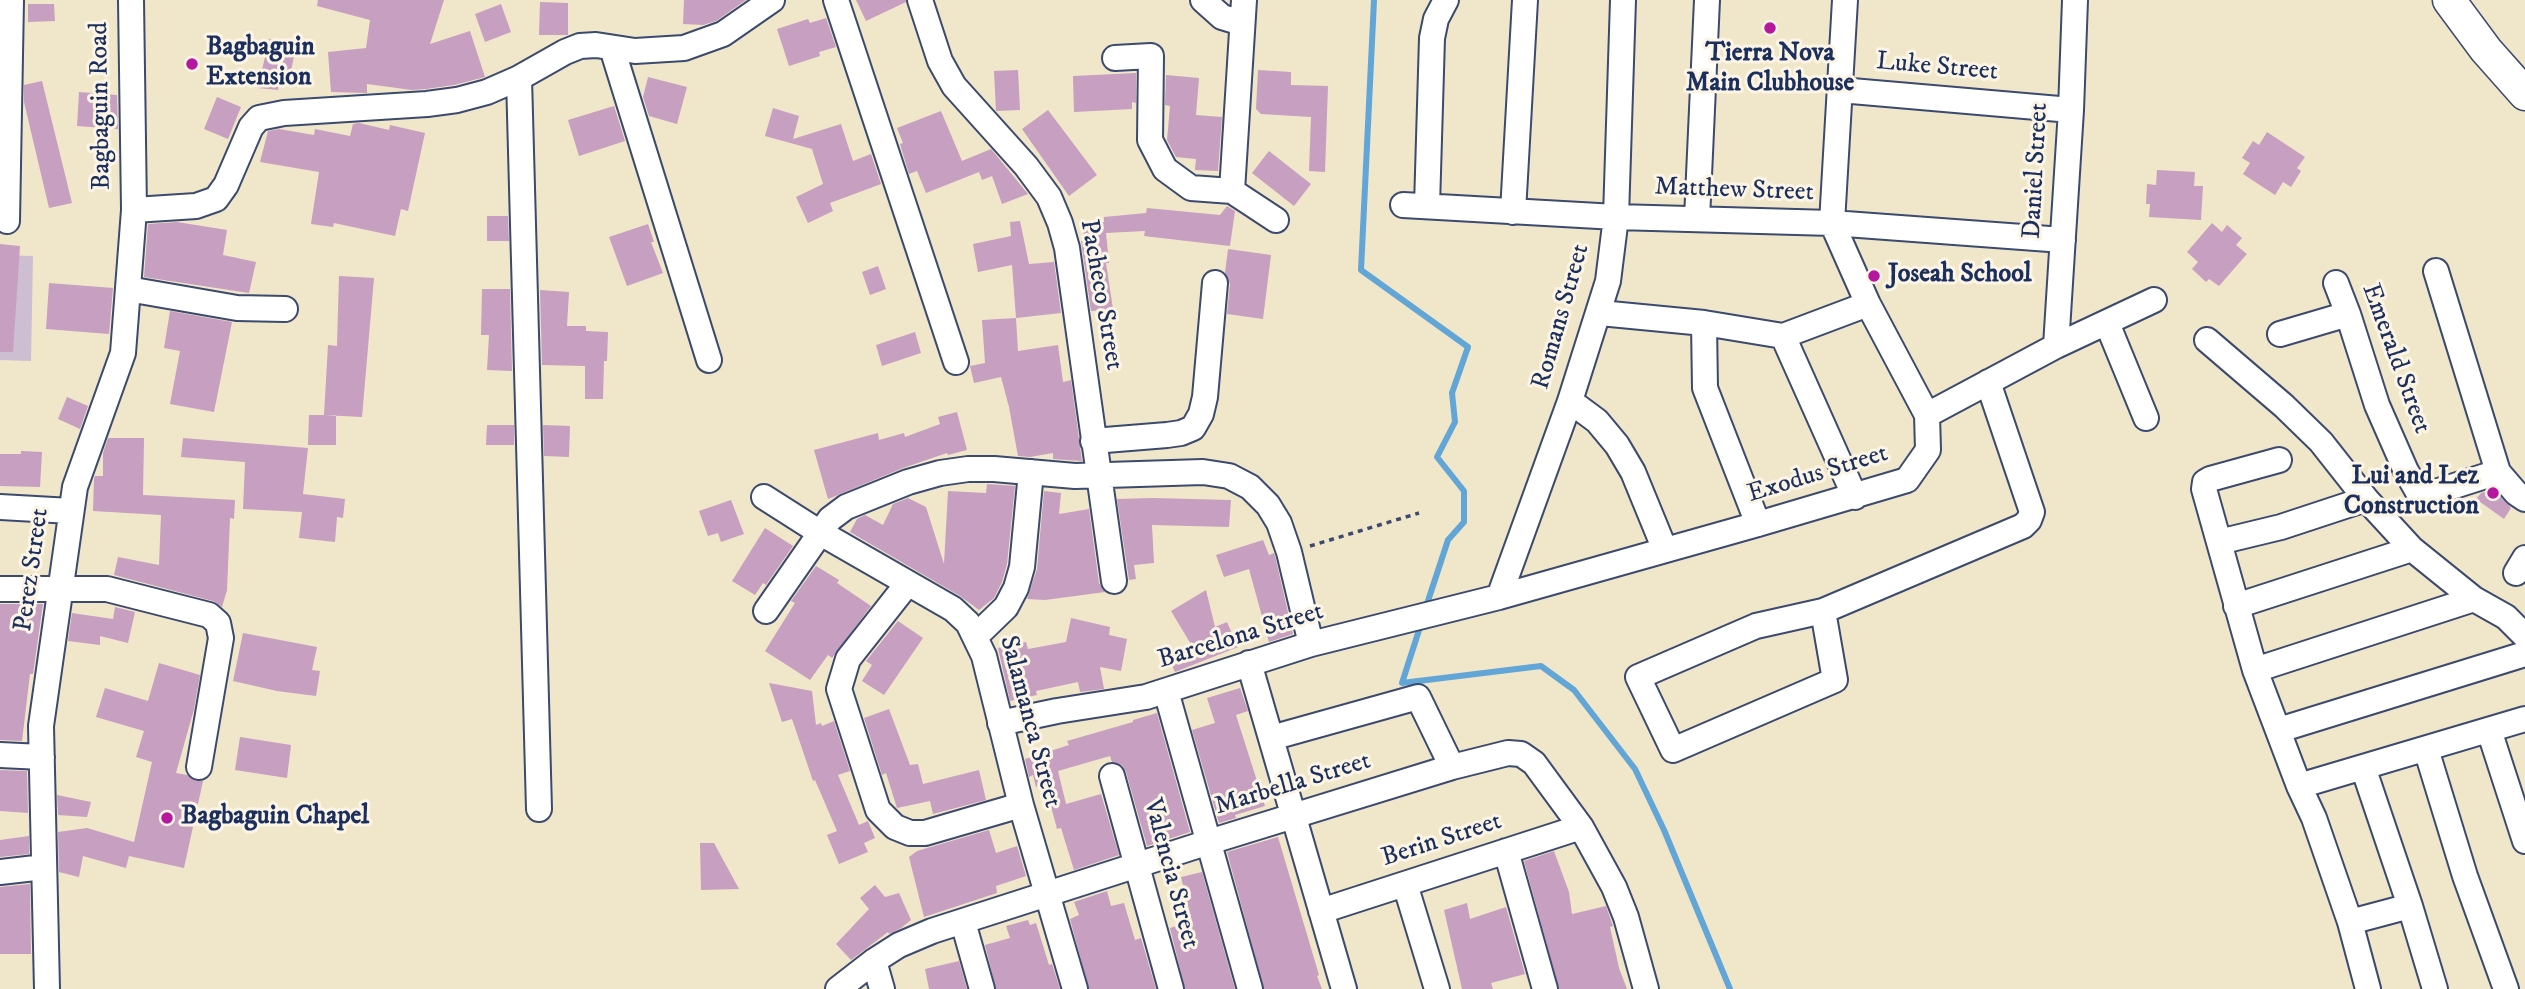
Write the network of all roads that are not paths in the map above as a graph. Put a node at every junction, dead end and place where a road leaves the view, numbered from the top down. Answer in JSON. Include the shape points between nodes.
{"nodes":[{"id":1,"x":11,"y":0,"type":"edge"},
{"id":2,"x":131,"y":0,"type":"edge"},
{"id":3,"x":772,"y":0,"type":"edge"},
{"id":4,"x":836,"y":0,"type":"edge"},
{"id":5,"x":920,"y":0,"type":"edge"},
{"id":6,"x":1203,"y":0,"type":"edge"},
{"id":7,"x":1446,"y":0,"type":"edge"},
{"id":8,"x":1525,"y":0,"type":"edge"},
{"id":9,"x":1623,"y":0,"type":"edge"},
{"id":10,"x":1707,"y":0,"type":"edge"},
{"id":11,"x":1845,"y":0,"type":"edge"},
{"id":12,"x":2075,"y":0,"type":"edge"},
{"id":13,"x":2449,"y":0,"type":"edge"},
{"id":14,"x":739,"y":11,"type":"edge"},
{"id":15,"x":1243,"y":11,"type":"edge"},
{"id":16,"x":612,"y":48,"type":"junction"},
{"id":17,"x":1115,"y":58,"type":"dead end"},
{"id":18,"x":519,"y":78,"type":"junction"},
{"id":19,"x":1840,"y":90,"type":"junction"},
{"id":20,"x":2525,"y":94,"type":"edge"},
{"id":21,"x":2071,"y":110,"type":"junction"},
{"id":22,"x":1232,"y":191,"type":"junction"},
{"id":23,"x":1402,"y":205,"type":"dead end"},
{"id":24,"x":1427,"y":206,"type":"junction"},
{"id":25,"x":134,"y":210,"type":"junction"},
{"id":26,"x":1513,"y":212,"type":"junction"},
{"id":27,"x":1616,"y":217,"type":"junction"},
{"id":28,"x":1276,"y":219,"type":"dead end"},
{"id":29,"x":1697,"y":219,"type":"junction"},
{"id":30,"x":7,"y":221,"type":"dead end"},
{"id":31,"x":1832,"y":223,"type":"junction"},
{"id":32,"x":2063,"y":240,"type":"junction"},
{"id":33,"x":2436,"y":271,"type":"dead end"},
{"id":34,"x":1215,"y":283,"type":"dead end"},
{"id":35,"x":2336,"y":283,"type":"dead end"},
{"id":36,"x":128,"y":289,"type":"junction"},
{"id":37,"x":2154,"y":300,"type":"dead end"},
{"id":38,"x":1868,"y":304,"type":"junction"},
{"id":39,"x":285,"y":309,"type":"dead end"},
{"id":40,"x":1600,"y":313,"type":"junction"},
{"id":41,"x":2348,"y":314,"type":"junction"},
{"id":42,"x":1704,"y":323,"type":"junction"},
{"id":43,"x":2108,"y":323,"type":"junction"},
{"id":44,"x":2280,"y":334,"type":"dead end"},
{"id":45,"x":1783,"y":336,"type":"junction"},
{"id":46,"x":2207,"y":340,"type":"dead end"},
{"id":47,"x":2056,"y":346,"type":"junction"},
{"id":48,"x":709,"y":360,"type":"dead end"},
{"id":49,"x":956,"y":362,"type":"dead end"},
{"id":50,"x":1988,"y":382,"type":"junction"},
{"id":51,"x":1570,"y":401,"type":"junction"},
{"id":52,"x":1927,"y":415,"type":"junction"},
{"id":53,"x":2146,"y":418,"type":"dead end"},
{"id":54,"x":1093,"y":441,"type":"junction"},
{"id":55,"x":2279,"y":460,"type":"dead end"},
{"id":56,"x":1031,"y":472,"type":"junction"},
{"id":57,"x":2498,"y":472,"type":"junction"},
{"id":58,"x":1098,"y":475,"type":"junction"},
{"id":59,"x":764,"y":497,"type":"dead end"},
{"id":60,"x":1855,"y":497,"type":"junction"},
{"id":61,"x":2366,"y":499,"type":"junction"},
{"id":62,"x":2525,"y":499,"type":"edge"},
{"id":63,"x":0,"y":507,"type":"edge"},
{"id":64,"x":71,"y":511,"type":"junction"},
{"id":65,"x":1758,"y":524,"type":"junction"},
{"id":66,"x":819,"y":532,"type":"junction"},
{"id":67,"x":2218,"y":542,"type":"junction"},
{"id":68,"x":2412,"y":549,"type":"junction"},
{"id":69,"x":1665,"y":550,"type":"junction"},
{"id":70,"x":1114,"y":580,"type":"dead end"},
{"id":71,"x":908,"y":583,"type":"junction"},
{"id":72,"x":0,"y":589,"type":"edge"},
{"id":73,"x":60,"y":589,"type":"junction"},
{"id":74,"x":1499,"y":597,"type":"junction"},
{"id":75,"x":2474,"y":599,"type":"junction"},
{"id":76,"x":2236,"y":606,"type":"junction"},
{"id":77,"x":766,"y":611,"type":"dead end"},
{"id":78,"x":1823,"y":611,"type":"junction"},
{"id":79,"x":976,"y":636,"type":"junction"},
{"id":80,"x":2525,"y":636,"type":"edge"},
{"id":81,"x":1311,"y":644,"type":"junction"},
{"id":82,"x":2525,"y":654,"type":"edge"},
{"id":83,"x":1249,"y":663,"type":"junction"},
{"id":84,"x":2255,"y":670,"type":"junction"},
{"id":85,"x":1166,"y":691,"type":"junction"},
{"id":86,"x":2525,"y":719,"type":"edge"},
{"id":87,"x":1000,"y":723,"type":"junction"},
{"id":88,"x":2280,"y":730,"type":"junction"},
{"id":89,"x":2489,"y":730,"type":"junction"},
{"id":90,"x":1271,"y":738,"type":"junction"},
{"id":91,"x":2426,"y":749,"type":"junction"},
{"id":92,"x":0,"y":755,"type":"edge"},
{"id":93,"x":41,"y":757,"type":"junction"},
{"id":94,"x":199,"y":767,"type":"dead end"},
{"id":95,"x":1452,"y":767,"type":"junction"},
{"id":96,"x":2363,"y":767,"type":"junction"},
{"id":97,"x":1112,"y":776,"type":"dead end"},
{"id":98,"x":2300,"y":786,"type":"junction"},
{"id":99,"x":1021,"y":805,"type":"junction"},
{"id":100,"x":539,"y":809,"type":"dead end"},
{"id":101,"x":1294,"y":816,"type":"junction"},
{"id":102,"x":1581,"y":827,"type":"junction"},
{"id":103,"x":2525,"y":841,"type":"edge"},
{"id":104,"x":1209,"y":842,"type":"junction"},
{"id":105,"x":1506,"y":851,"type":"junction"},
{"id":106,"x":44,"y":867,"type":"junction"},
{"id":107,"x":1137,"y":867,"type":"junction"},
{"id":108,"x":0,"y":872,"type":"edge"},
{"id":109,"x":1405,"y":884,"type":"junction"},
{"id":110,"x":1047,"y":895,"type":"junction"},
{"id":111,"x":2410,"y":906,"type":"junction"},
{"id":112,"x":1321,"y":911,"type":"junction"},
{"id":113,"x":963,"y":922,"type":"junction"},
{"id":114,"x":2350,"y":922,"type":"junction"},
{"id":115,"x":874,"y":961,"type":"junction"},
{"id":116,"x":47,"y":989,"type":"edge"},
{"id":117,"x":838,"y":989,"type":"edge"},
{"id":118,"x":882,"y":989,"type":"edge"},
{"id":119,"x":982,"y":989,"type":"edge"},
{"id":120,"x":1075,"y":989,"type":"edge"},
{"id":121,"x":1171,"y":989,"type":"edge"},
{"id":122,"x":1250,"y":989,"type":"edge"},
{"id":123,"x":1344,"y":989,"type":"edge"},
{"id":124,"x":1437,"y":989,"type":"edge"},
{"id":125,"x":1545,"y":989,"type":"edge"},
{"id":126,"x":1646,"y":989,"type":"edge"},
{"id":127,"x":2368,"y":989,"type":"edge"},
{"id":128,"x":2435,"y":989,"type":"edge"},
{"id":129,"x":2506,"y":989,"type":"edge"}],
"edges":[{"from":1,"to":30,"type":"street"},
{"from":2,"to":25,"type":"street","name":"Bagbaguin Road"},
{"from":3,"to":14,"type":"street"},
{"from":4,"to":49,"type":"street"},
{"from":5,"to":54,"type":"street","name":"Pacheco Street","via":[[940,61],[954,86],[1026,166],[1049,197],[1060,223]]},
{"from":6,"to":15,"type":"street","via":[[1222,17]]},
{"from":7,"to":24,"type":"street","via":[[1432,38]]},
{"from":8,"to":26,"type":"street"},
{"from":9,"to":27,"type":"street","name":"Romans Street"},
{"from":10,"to":29,"type":"street"},
{"from":11,"to":19,"type":"street","name":"Exodus Street"},
{"from":12,"to":21,"type":"street","name":"Daniel Street"},
{"from":13,"to":20,"type":"main road"},
{"from":14,"to":16,"type":"street","via":[[723,34],[684,48]]},
{"from":15,"to":22,"type":"street"},
{"from":16,"to":18,"type":"street","via":[[580,46]]},
{"from":16,"to":48,"type":"street"},
{"from":17,"to":22,"type":"street","via":[[1152,56],[1150,140],[1165,169],[1191,188]]},
{"from":18,"to":25,"type":"street","via":[[487,92],[427,104],[259,118],[250,127],[216,199],[196,206]]},
{"from":18,"to":100,"type":"street"},
{"from":19,"to":21,"type":"street","name":"Luke Street"},
{"from":19,"to":31,"type":"street","name":"Exodus Street"},
{"from":21,"to":32,"type":"street","name":"Daniel Street"},
{"from":22,"to":28,"type":"street"},
{"from":23,"to":24,"type":"street","name":"Matthew Street"},
{"from":24,"to":26,"type":"street","name":"Matthew Street"},
{"from":25,"to":36,"type":"street","name":"Perez Street"},
{"from":26,"to":27,"type":"street","name":"Matthew Street"},
{"from":27,"to":29,"type":"street","name":"Matthew Street"},
{"from":27,"to":40,"type":"street","name":"Romans Street"},
{"from":29,"to":31,"type":"street","name":"Matthew Street"},
{"from":31,"to":32,"type":"street","name":"Matthew Street"},
{"from":31,"to":38,"type":"street","name":"Exodus Street"},
{"from":32,"to":47,"type":"street","name":"Daniel Street"},
{"from":33,"to":57,"type":"street"},
{"from":34,"to":54,"type":"street","via":[[1205,397],[1193,428]]},
{"from":35,"to":41,"type":"street","name":"Emerald Street"},
{"from":36,"to":39,"type":"street","via":[[237,308]]},
{"from":36,"to":64,"type":"street","name":"Perez Street","via":[[123,353],[75,486]]},
{"from":37,"to":43,"type":"street"},
{"from":38,"to":45,"type":"street"},
{"from":38,"to":52,"type":"street","name":"Exodus Street"},
{"from":40,"to":42,"type":"street"},
{"from":40,"to":51,"type":"street","name":"Romans Street"},
{"from":41,"to":44,"type":"street"},
{"from":41,"to":57,"type":"street","name":"Emerald Street","via":[[2377,405],[2418,492],[2426,495]]},
{"from":42,"to":45,"type":"street"},
{"from":42,"to":65,"type":"street","via":[[1704,388]]},
{"from":43,"to":47,"type":"street"},
{"from":43,"to":53,"type":"street"},
{"from":45,"to":60,"type":"street"},
{"from":46,"to":61,"type":"street","via":[[2321,443]]},
{"from":47,"to":50,"type":"street"},
{"from":50,"to":52,"type":"street"},
{"from":50,"to":78,"type":"street","via":[[2032,512],[2029,520]]},
{"from":51,"to":69,"type":"street","via":[[1597,421],[1617,445]]},
{"from":51,"to":74,"type":"street","name":"Romans Street"},
{"from":52,"to":60,"type":"street","name":"Exodus Street","via":[[1928,450],[1907,480]]},
{"from":54,"to":58,"type":"street","name":"Pacheco Street"},
{"from":55,"to":67,"type":"street","via":[[2205,482]]},
{"from":56,"to":58,"type":"street"},
{"from":56,"to":66,"type":"street","via":[[968,469],[908,482],[846,507]]},
{"from":56,"to":79,"type":"street","via":[[1016,588],[1006,607]]},
{"from":57,"to":62,"type":"street"},
{"from":58,"to":70,"type":"street","name":"Pacheco Street"},
{"from":58,"to":81,"type":"street","via":[[1203,472],[1229,476],[1250,487],[1279,523]]},
{"from":59,"to":66,"type":"street","name":"Salamanca Street"},
{"from":60,"to":65,"type":"street","name":"Exodus Street"},
{"from":61,"to":67,"type":"street"},
{"from":61,"to":68,"type":"street"},
{"from":63,"to":64,"type":"street"},
{"from":64,"to":73,"type":"street","name":"Perez Street"},
{"from":65,"to":69,"type":"street","name":"Exodus Street"},
{"from":66,"to":71,"type":"street","name":"Salamanca Street"},
{"from":66,"to":77,"type":"street"},
{"from":67,"to":76,"type":"street"},
{"from":68,"to":75,"type":"street"},
{"from":68,"to":76,"type":"street"},
{"from":69,"to":74,"type":"street","name":"Exodus Street"},
{"from":71,"to":79,"type":"street","name":"Salamanca Street","via":[[953,609]]},
{"from":71,"to":99,"type":"street","via":[[848,659],[839,689],[878,810],[895,827],[925,833]]},
{"from":72,"to":73,"type":"street"},
{"from":73,"to":93,"type":"street","name":"Perez Street"},
{"from":73,"to":94,"type":"street","via":[[107,589],[209,615],[218,623],[221,638]]},
{"from":74,"to":81,"type":"street","name":"Barcelona Street"},
{"from":75,"to":80,"type":"street","via":[[2506,617]]},
{"from":75,"to":84,"type":"street"},
{"from":76,"to":84,"type":"street"},
{"from":78,"to":78,"type":"street","via":[[1835,680],[1673,750],[1638,677],[1756,626]]},
{"from":79,"to":87,"type":"street","name":"Salamanca Street"},
{"from":81,"to":83,"type":"street","name":"Barcelona Street"},
{"from":82,"to":88,"type":"street"},
{"from":83,"to":85,"type":"street","name":"Barcelona Street"},
{"from":83,"to":90,"type":"street"},
{"from":84,"to":88,"type":"street"},
{"from":85,"to":87,"type":"street","name":"Barcelona Street"},
{"from":85,"to":104,"type":"street"},
{"from":86,"to":89,"type":"street"},
{"from":87,"to":99,"type":"street","name":"Salamanca Street"},
{"from":88,"to":98,"type":"street"},
{"from":89,"to":91,"type":"street"},
{"from":89,"to":103,"type":"street"},
{"from":90,"to":95,"type":"street","via":[[1418,697]]},
{"from":90,"to":101,"type":"street"},
{"from":91,"to":96,"type":"street"},
{"from":91,"to":129,"type":"street"},
{"from":92,"to":93,"type":"street"},
{"from":93,"to":106,"type":"street","name":"Perez Street"},
{"from":95,"to":101,"type":"street","name":"Marbella Street"},
{"from":95,"to":102,"type":"street","name":"Marbella Street","via":[[1521,754],[1534,763]]},
{"from":96,"to":98,"type":"street"},
{"from":96,"to":111,"type":"street"},
{"from":97,"to":107,"type":"street","name":"Valencia Street"},
{"from":98,"to":114,"type":"street"},
{"from":99,"to":110,"type":"street","name":"Salamanca Street"},
{"from":101,"to":104,"type":"street","name":"Marbella Street"},
{"from":101,"to":112,"type":"street"},
{"from":102,"to":105,"type":"street","name":"Berin Street"},
{"from":102,"to":126,"type":"street","name":"Marbella Street","via":[[1614,887]]},
{"from":104,"to":107,"type":"street","name":"Marbella Street"},
{"from":104,"to":122,"type":"street"},
{"from":105,"to":109,"type":"street","name":"Berin Street"},
{"from":105,"to":125,"type":"street"},
{"from":106,"to":108,"type":"street"},
{"from":106,"to":116,"type":"street","name":"Perez Street"},
{"from":107,"to":110,"type":"street","name":"Marbella Street"},
{"from":107,"to":121,"type":"street","name":"Valencia Street"},
{"from":109,"to":112,"type":"street","name":"Berin Street"},
{"from":109,"to":124,"type":"street"},
{"from":110,"to":113,"type":"street","name":"Marbella Street"},
{"from":110,"to":120,"type":"street","name":"Salamanca Street"},
{"from":111,"to":114,"type":"street"},
{"from":111,"to":128,"type":"street"},
{"from":112,"to":123,"type":"street"},
{"from":113,"to":115,"type":"street","name":"Marbella Street","via":[[899,945]]},
{"from":113,"to":119,"type":"street"},
{"from":114,"to":127,"type":"street"},
{"from":115,"to":117,"type":"street","name":"Marbella Street"},
{"from":115,"to":118,"type":"street"}]}
